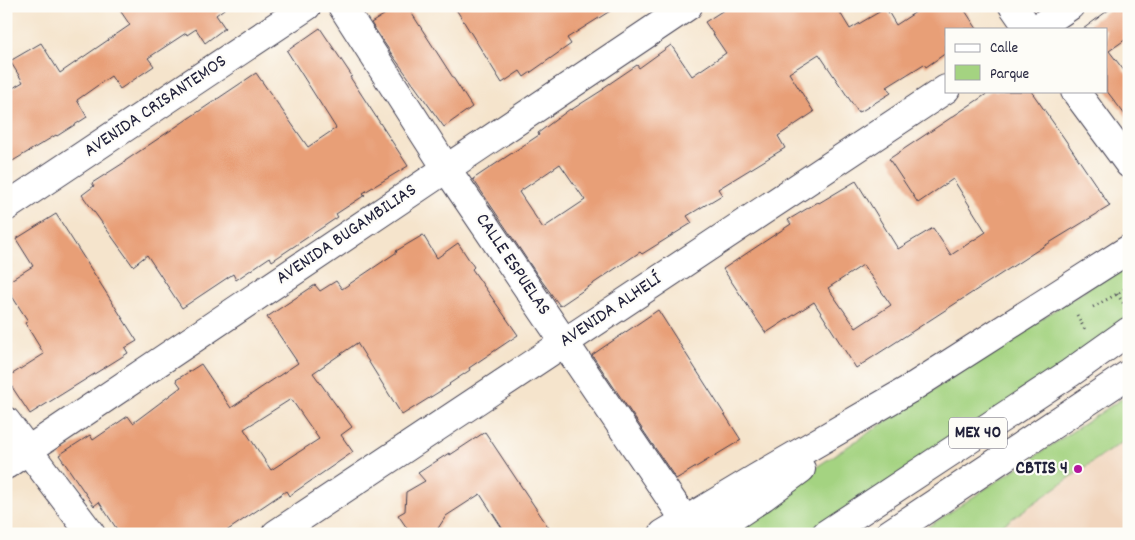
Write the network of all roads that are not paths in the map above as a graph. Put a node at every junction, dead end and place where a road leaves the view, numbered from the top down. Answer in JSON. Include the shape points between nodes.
{"nodes":[{"id":1,"x":306,"y":6,"type":"edge"},
{"id":2,"x":342,"y":6,"type":"edge"},
{"id":3,"x":688,"y":6,"type":"edge"},
{"id":4,"x":1013,"y":6,"type":"edge"},
{"id":5,"x":1070,"y":6,"type":"edge"},
{"id":6,"x":1028,"y":28,"type":"edge"},
{"id":7,"x":1037,"y":28,"type":"edge"},
{"id":8,"x":945,"y":90,"type":"edge"},
{"id":9,"x":1076,"y":92,"type":"edge"},
{"id":10,"x":1129,"y":164,"type":"edge"},
{"id":11,"x":446,"y":168,"type":"junction"},
{"id":12,"x":6,"y":207,"type":"edge"},
{"id":13,"x":1129,"y":249,"type":"edge"},
{"id":14,"x":1129,"y":331,"type":"edge"},
{"id":15,"x":564,"y":342,"type":"junction"},
{"id":16,"x":1129,"y":374,"type":"edge"},
{"id":17,"x":6,"y":421,"type":"edge"},
{"id":18,"x":17,"y":458,"type":"edge"},
{"id":19,"x":685,"y":529,"type":"edge"},
{"id":20,"x":91,"y":534,"type":"edge"},
{"id":21,"x":276,"y":534,"type":"edge"},
{"id":22,"x":826,"y":534,"type":"edge"},
{"id":23,"x":889,"y":534,"type":"edge"}],
"edges":[{"from":1,"to":12,"type":"street","name":"AVENIDA CRISANTEMOS"},
{"from":2,"to":11,"type":"street","name":"CALLE ESPUELAS"},
{"from":3,"to":11,"type":"street","name":"AVENIDA BUGAMBILIAS"},
{"from":4,"to":6,"type":"street"},
{"from":5,"to":7,"type":"street"},
{"from":8,"to":15,"type":"street","name":"AVENIDA ALHELÍ"},
{"from":9,"to":10,"type":"street"},
{"from":11,"to":15,"type":"street","name":"CALLE ESPUELAS"},
{"from":11,"to":18,"type":"street","name":"AVENIDA BUGAMBILIAS"},
{"from":13,"to":19,"type":"street","via":[[908,390],[763,497]]},
{"from":14,"to":22,"type":"street","number":"MEX 40"},
{"from":15,"to":19,"type":"street","name":"CALLE ESPUELAS"},
{"from":15,"to":21,"type":"street","name":"AVENIDA ALHELÍ"},
{"from":16,"to":23,"type":"street","number":"MEX 40"},
{"from":17,"to":18,"type":"street"},
{"from":18,"to":20,"type":"street"}]}
